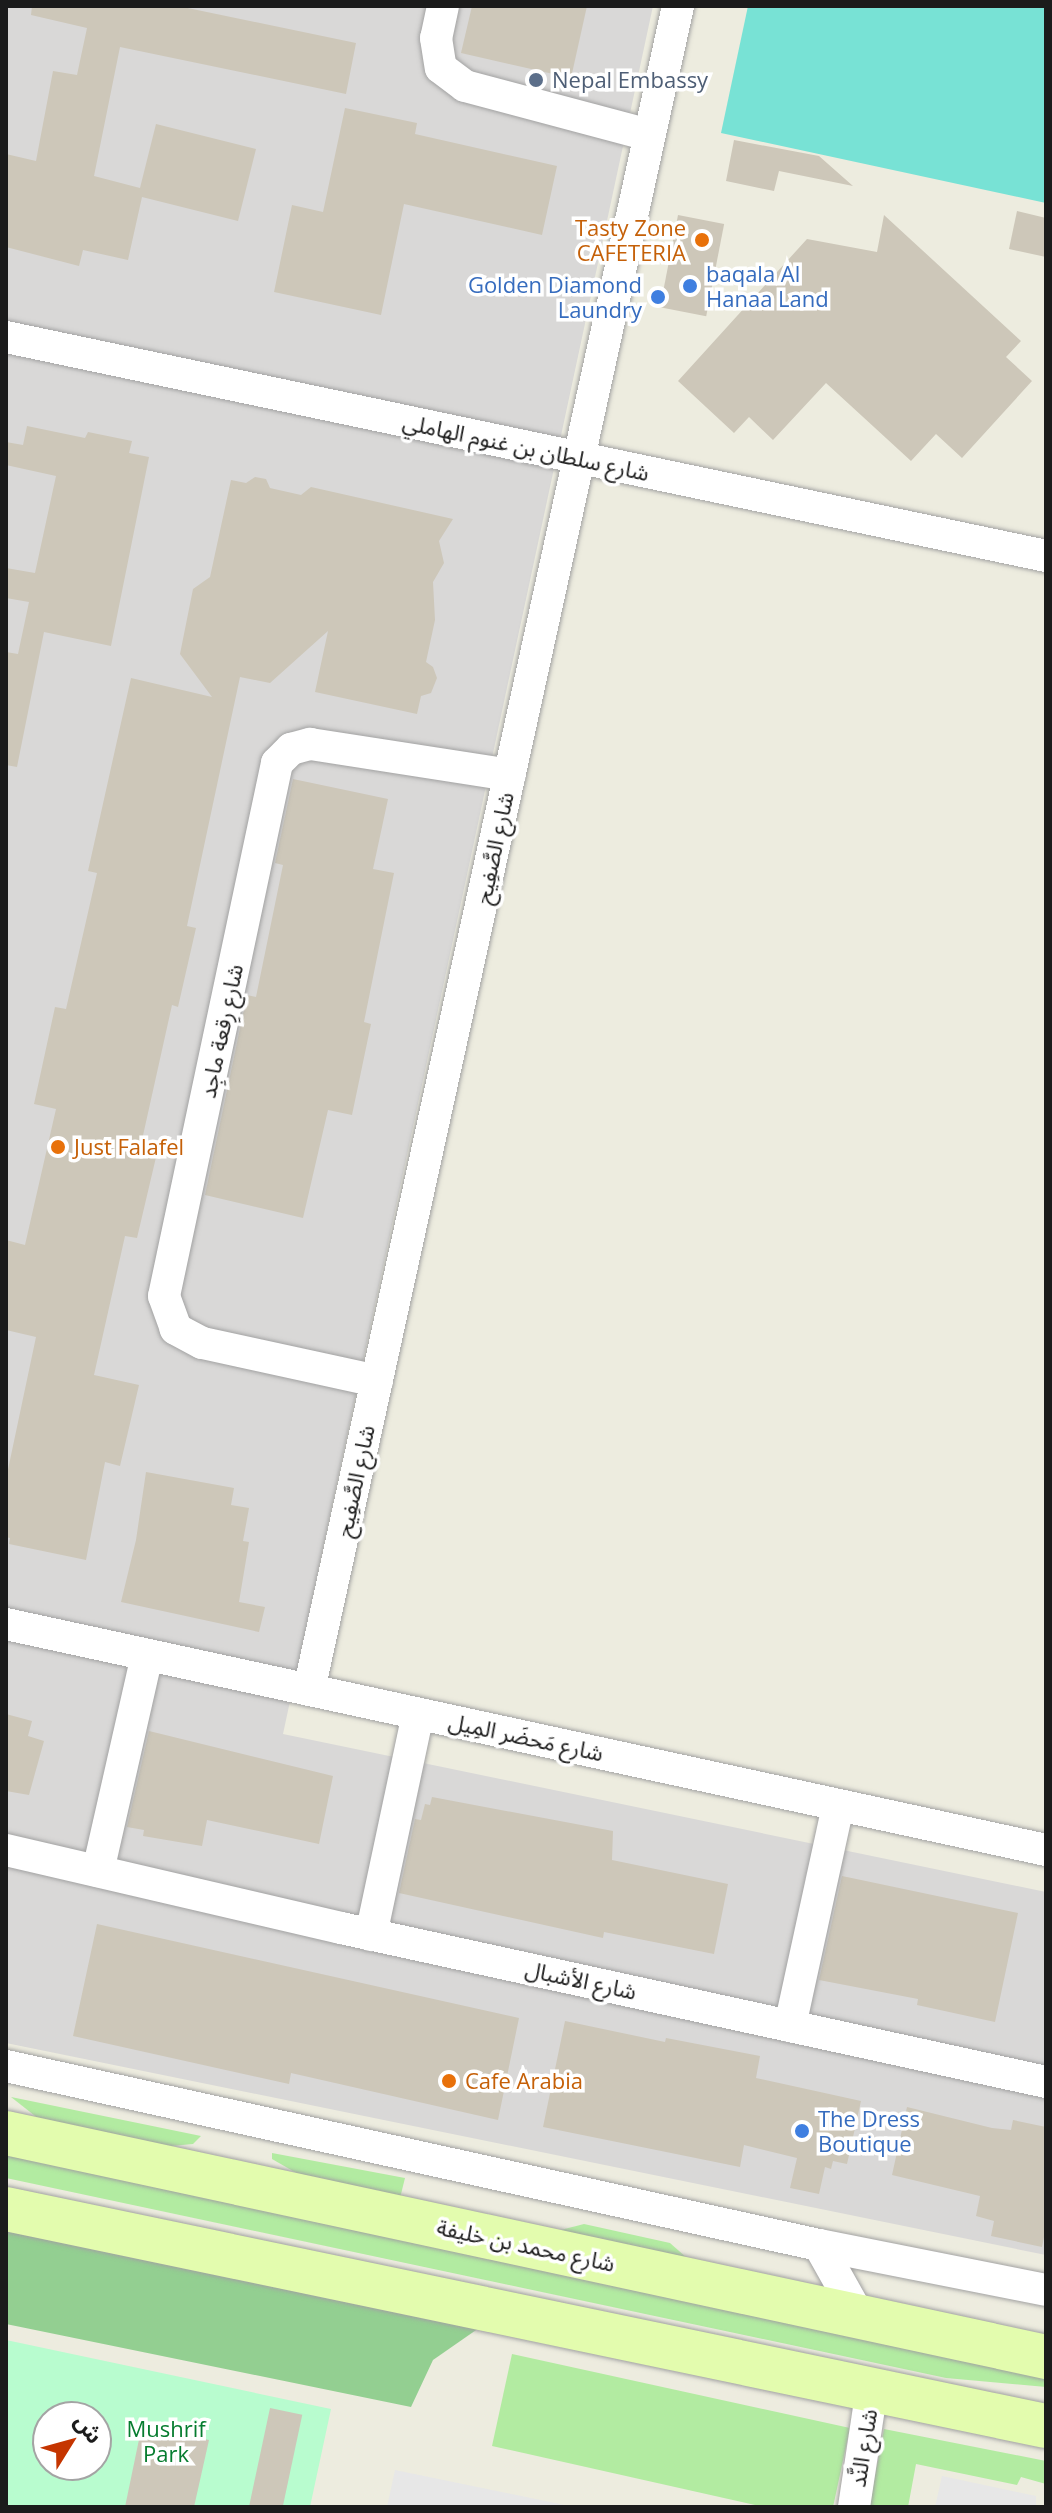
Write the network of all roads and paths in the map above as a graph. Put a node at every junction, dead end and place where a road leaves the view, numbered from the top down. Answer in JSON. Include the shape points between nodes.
{"nodes":[{"id":1,"x":443,"y":6,"type":"edge"},
{"id":2,"x":678,"y":6,"type":"edge"},
{"id":3,"x":649,"y":135,"type":"junction"},
{"id":4,"x":6,"y":337,"type":"edge"},
{"id":5,"x":579,"y":459,"type":"junction"},
{"id":6,"x":1046,"y":556,"type":"edge"},
{"id":7,"x":510,"y":775,"type":"junction"},
{"id":8,"x":377,"y":1381,"type":"junction"},
{"id":9,"x":6,"y":1624,"type":"edge"},
{"id":10,"x":147,"y":1655,"type":"junction"},
{"id":11,"x":309,"y":1690,"type":"junction"},
{"id":12,"x":418,"y":1714,"type":"junction"},
{"id":13,"x":838,"y":1805,"type":"junction"},
{"id":14,"x":6,"y":1850,"type":"edge"},
{"id":15,"x":1046,"y":1850,"type":"edge"},
{"id":16,"x":98,"y":1871,"type":"junction"},
{"id":17,"x":371,"y":1935,"type":"junction"},
{"id":18,"x":790,"y":2026,"type":"junction"},
{"id":19,"x":6,"y":2066,"type":"edge"},
{"id":20,"x":1046,"y":2082,"type":"edge"},
{"id":21,"x":6,"y":2133,"type":"edge"},
{"id":22,"x":6,"y":2209,"type":"edge"},
{"id":23,"x":819,"y":2245,"type":"junction"},
{"id":24,"x":1046,"y":2290,"type":"edge"},
{"id":25,"x":860,"y":2318,"type":"junction"},
{"id":26,"x":1046,"y":2357,"type":"edge"},
{"id":27,"x":872,"y":2388,"type":"junction"},
{"id":28,"x":1046,"y":2426,"type":"edge"},
{"id":29,"x":854,"y":2507,"type":"edge"}],
"edges":[{"from":1,"to":3,"type":"street","via":[[436,38],[441,68],[465,86]]},
{"from":2,"to":3,"type":"street","name":"شارع الصَّفِيح"},
{"from":3,"to":5,"type":"street","name":"شارع الصَّفِيح"},
{"from":4,"to":5,"type":"street","name":"شارع سلطان بن غنوم الهاملي"},
{"from":5,"to":6,"type":"street","name":"شارع سلطان بن غنوم الهاملي"},
{"from":5,"to":7,"type":"street","name":"شارع الصَّفِيح"},
{"from":7,"to":8,"type":"street","name":"شارع الصَّفِيح"},
{"from":7,"to":8,"type":"street","name":"شارع رِقعة ماجِد","via":[[310,744],[291,749],[277,763],[164,1296],[176,1329],[202,1343]]},
{"from":8,"to":11,"type":"street","name":"شارع الصَّفِيح"},
{"from":9,"to":10,"type":"street","name":"شارع مَحضَر المِيل"},
{"from":10,"to":11,"type":"street","name":"شارع مَحضَر المِيل"},
{"from":10,"to":16,"type":"street"},
{"from":11,"to":12,"type":"street","name":"شارع مَحضَر المِيل"},
{"from":12,"to":13,"type":"street","name":"شارع مَحضَر المِيل"},
{"from":12,"to":17,"type":"street"},
{"from":13,"to":15,"type":"street","name":"شارع مَحضَر المِيل"},
{"from":13,"to":18,"type":"street"},
{"from":14,"to":16,"type":"street","name":"شارع الأشبال"},
{"from":16,"to":17,"type":"street","name":"شارع الأشبال"},
{"from":17,"to":18,"type":"street","name":"شارع الأشبال"},
{"from":18,"to":20,"type":"street","name":"شارع الأشبال"},
{"from":19,"to":23,"type":"street"},
{"from":21,"to":25,"type":"main road","name":"شارع محمد بن خليفة"},
{"from":22,"to":27,"type":"main road"},
{"from":23,"to":24,"type":"street"},
{"from":23,"to":25,"type":"street"},
{"from":25,"to":26,"type":"main road","name":"شارع محمد بن خليفة"},
{"from":27,"to":28,"type":"main road"},
{"from":27,"to":29,"type":"street","name":"شارع النَّد"}]}
